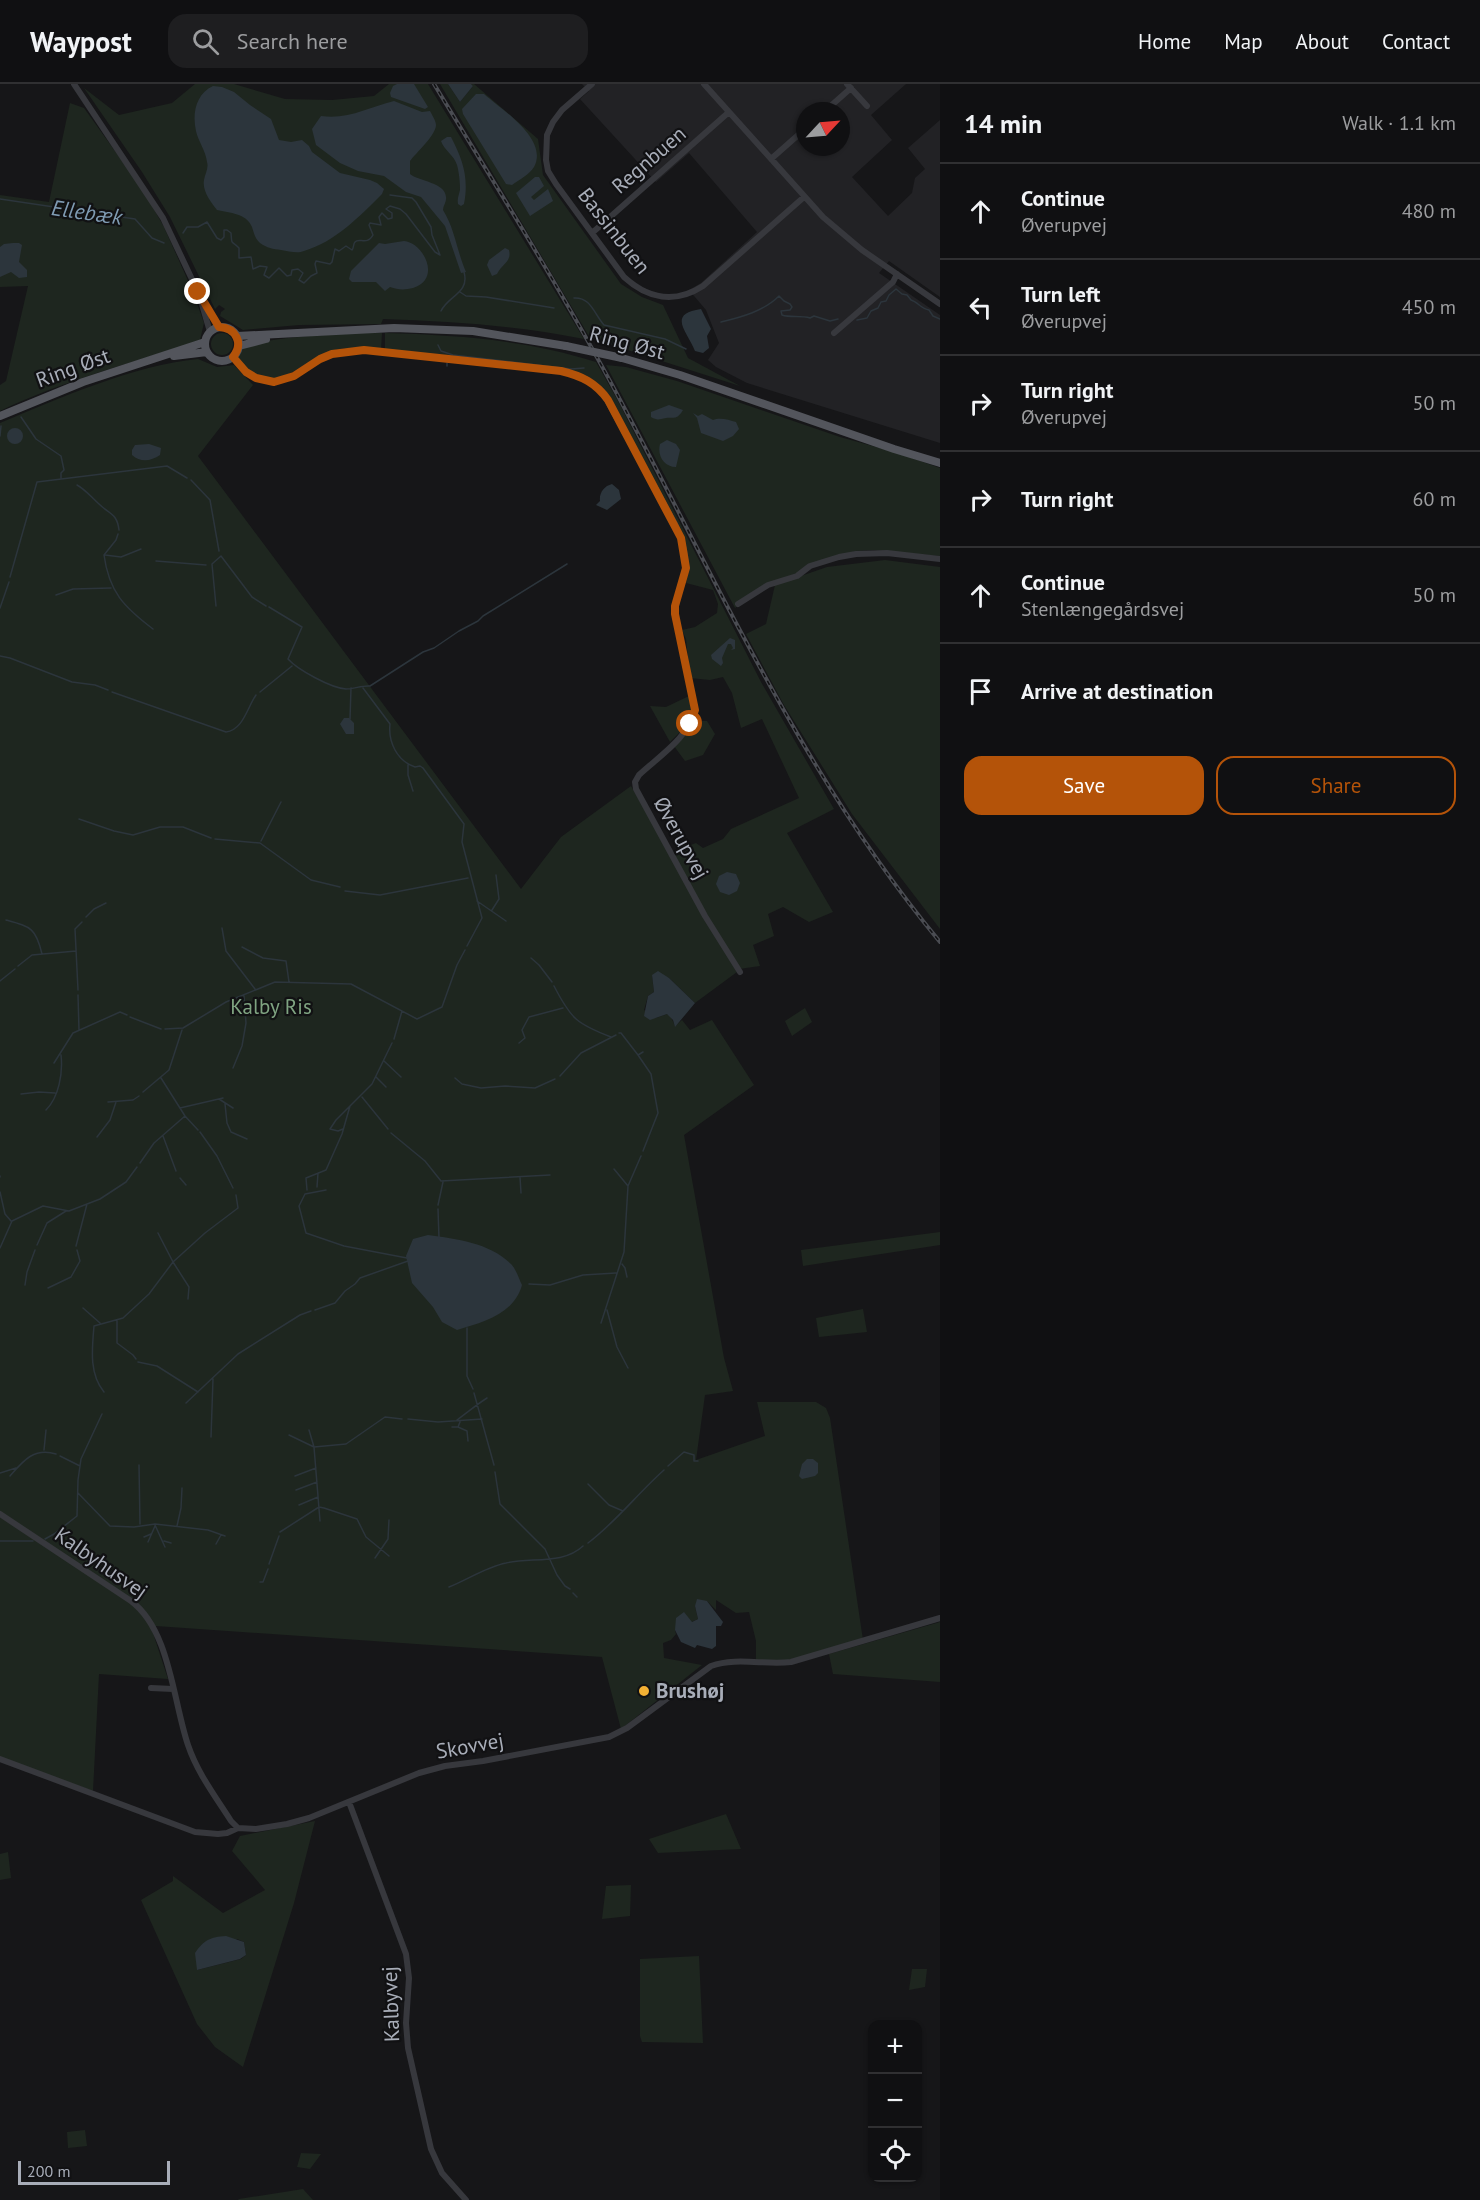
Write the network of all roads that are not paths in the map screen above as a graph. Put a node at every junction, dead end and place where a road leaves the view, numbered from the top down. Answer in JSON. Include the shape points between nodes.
{"nodes":[{"id":1,"x":74,"y":84,"type":"edge"},
{"id":2,"x":592,"y":84,"type":"edge"},
{"id":3,"x":704,"y":84,"type":"edge"},
{"id":4,"x":849,"y":86,"type":"edge"},
{"id":5,"x":834,"y":102,"type":"edge"},
{"id":6,"x":867,"y":106,"type":"dead end"},
{"id":7,"x":729,"y":112,"type":"junction"},
{"id":8,"x":796,"y":137,"type":"edge"},
{"id":9,"x":771,"y":159,"type":"junction"},
{"id":10,"x":804,"y":197,"type":"junction"},
{"id":11,"x":592,"y":233,"type":"junction"},
{"id":12,"x":897,"y":274,"type":"junction"},
{"id":13,"x":198,"y":292,"type":"junction"},
{"id":14,"x":940,"y":304,"type":"edge"},
{"id":15,"x":219,"y":327,"type":"junction"},
{"id":16,"x":210,"y":332,"type":"junction"},
{"id":17,"x":834,"y":333,"type":"dead end"},
{"id":18,"x":291,"y":334,"type":"junction"},
{"id":19,"x":237,"y":336,"type":"junction"},
{"id":20,"x":205,"y":342,"type":"junction"},
{"id":21,"x":238,"y":346,"type":"junction"},
{"id":22,"x":207,"y":352,"type":"junction"},
{"id":23,"x":233,"y":357,"type":"junction"},
{"id":24,"x":160,"y":358,"type":"junction"},
{"id":25,"x":0,"y":416,"type":"edge"},
{"id":26,"x":940,"y":463,"type":"edge"},
{"id":27,"x":940,"y":559,"type":"edge"},
{"id":28,"x":738,"y":604,"type":"dead end"},
{"id":29,"x":740,"y":972,"type":"dead end"},
{"id":30,"x":0,"y":1514,"type":"edge"},
{"id":31,"x":940,"y":1618,"type":"edge"},
{"id":32,"x":152,"y":1688,"type":"dead end"},
{"id":33,"x":173,"y":1689,"type":"junction"},
{"id":34,"x":0,"y":1759,"type":"edge"},
{"id":35,"x":349,"y":1802,"type":"junction"},
{"id":36,"x":238,"y":1828,"type":"junction"},
{"id":37,"x":466,"y":2200,"type":"edge"}],
"edges":[{"from":1,"to":13,"type":"street","via":[[163,218]]},
{"from":2,"to":11,"type":"street","name":"Bassinbuen","via":[[553,122],[545,147],[548,171]]},
{"from":3,"to":7,"type":"street"},
{"from":4,"to":5,"type":"street"},
{"from":4,"to":6,"type":"street"},
{"from":7,"to":9,"type":"street"},
{"from":7,"to":11,"type":"street","name":"Regnbuen"},
{"from":8,"to":9,"type":"street"},
{"from":9,"to":10,"type":"street"},
{"from":10,"to":11,"type":"street","name":"Bassinbuen","via":[[703,286],[678,298],[651,295],[635,288]]},
{"from":10,"to":12,"type":"street","via":[[836,229]]},
{"from":12,"to":14,"type":"street"},
{"from":12,"to":17,"type":"street","via":[[893,282]]},
{"from":13,"to":15,"type":"street"},
{"from":13,"to":16,"type":"street"},
{"from":15,"to":16,"type":"main road"},
{"from":15,"to":19,"type":"main road"},
{"from":16,"to":20,"type":"main road"},
{"from":18,"to":19,"type":"main road","name":"Ring Øst"},
{"from":18,"to":21,"type":"main road","name":"Ring Øst"},
{"from":18,"to":26,"type":"main road","name":"Ring Øst","bridge":true,"via":[[394,328],[472,331],[566,346],[680,375]]},
{"from":19,"to":21,"type":"main road"},
{"from":20,"to":22,"type":"main road"},
{"from":20,"to":24,"type":"main road","name":"Ring Øst"},
{"from":21,"to":23,"type":"main road"},
{"from":22,"to":23,"type":"main road","via":[[217,360]]},
{"from":22,"to":24,"type":"main road","name":"Ring Øst"},
{"from":23,"to":29,"type":"street","name":"Øverupvej","via":[[246,372],[265,381],[284,380],[332,354],[364,350],[561,371],[586,379],[602,391],[675,524],[686,558],[675,614],[695,710],[684,733],[639,776],[636,789]]},
{"from":24,"to":25,"type":"main road","name":"Ring Øst","via":[[83,382]]},
{"from":27,"to":28,"type":"street","via":[[887,552],[839,557],[768,585]]},
{"from":30,"to":33,"type":"street","name":"Kalbyhusvej","via":[[146,1615],[161,1646]]},
{"from":31,"to":35,"type":"street","name":"Skovvej","via":[[791,1662],[734,1661],[711,1666],[609,1737],[445,1766]]},
{"from":32,"to":33,"type":"street"},
{"from":33,"to":36,"type":"street","name":"Kalbyhusvej","via":[[194,1760]]},
{"from":34,"to":36,"type":"street","name":"Skovvej","via":[[195,1832],[227,1833]]},
{"from":35,"to":36,"type":"street","name":"Skovvej","via":[[287,1824]]},
{"from":35,"to":37,"type":"street","name":"Kalbyvej","via":[[406,1954],[408,2048],[431,2149],[442,2173]]}]}
